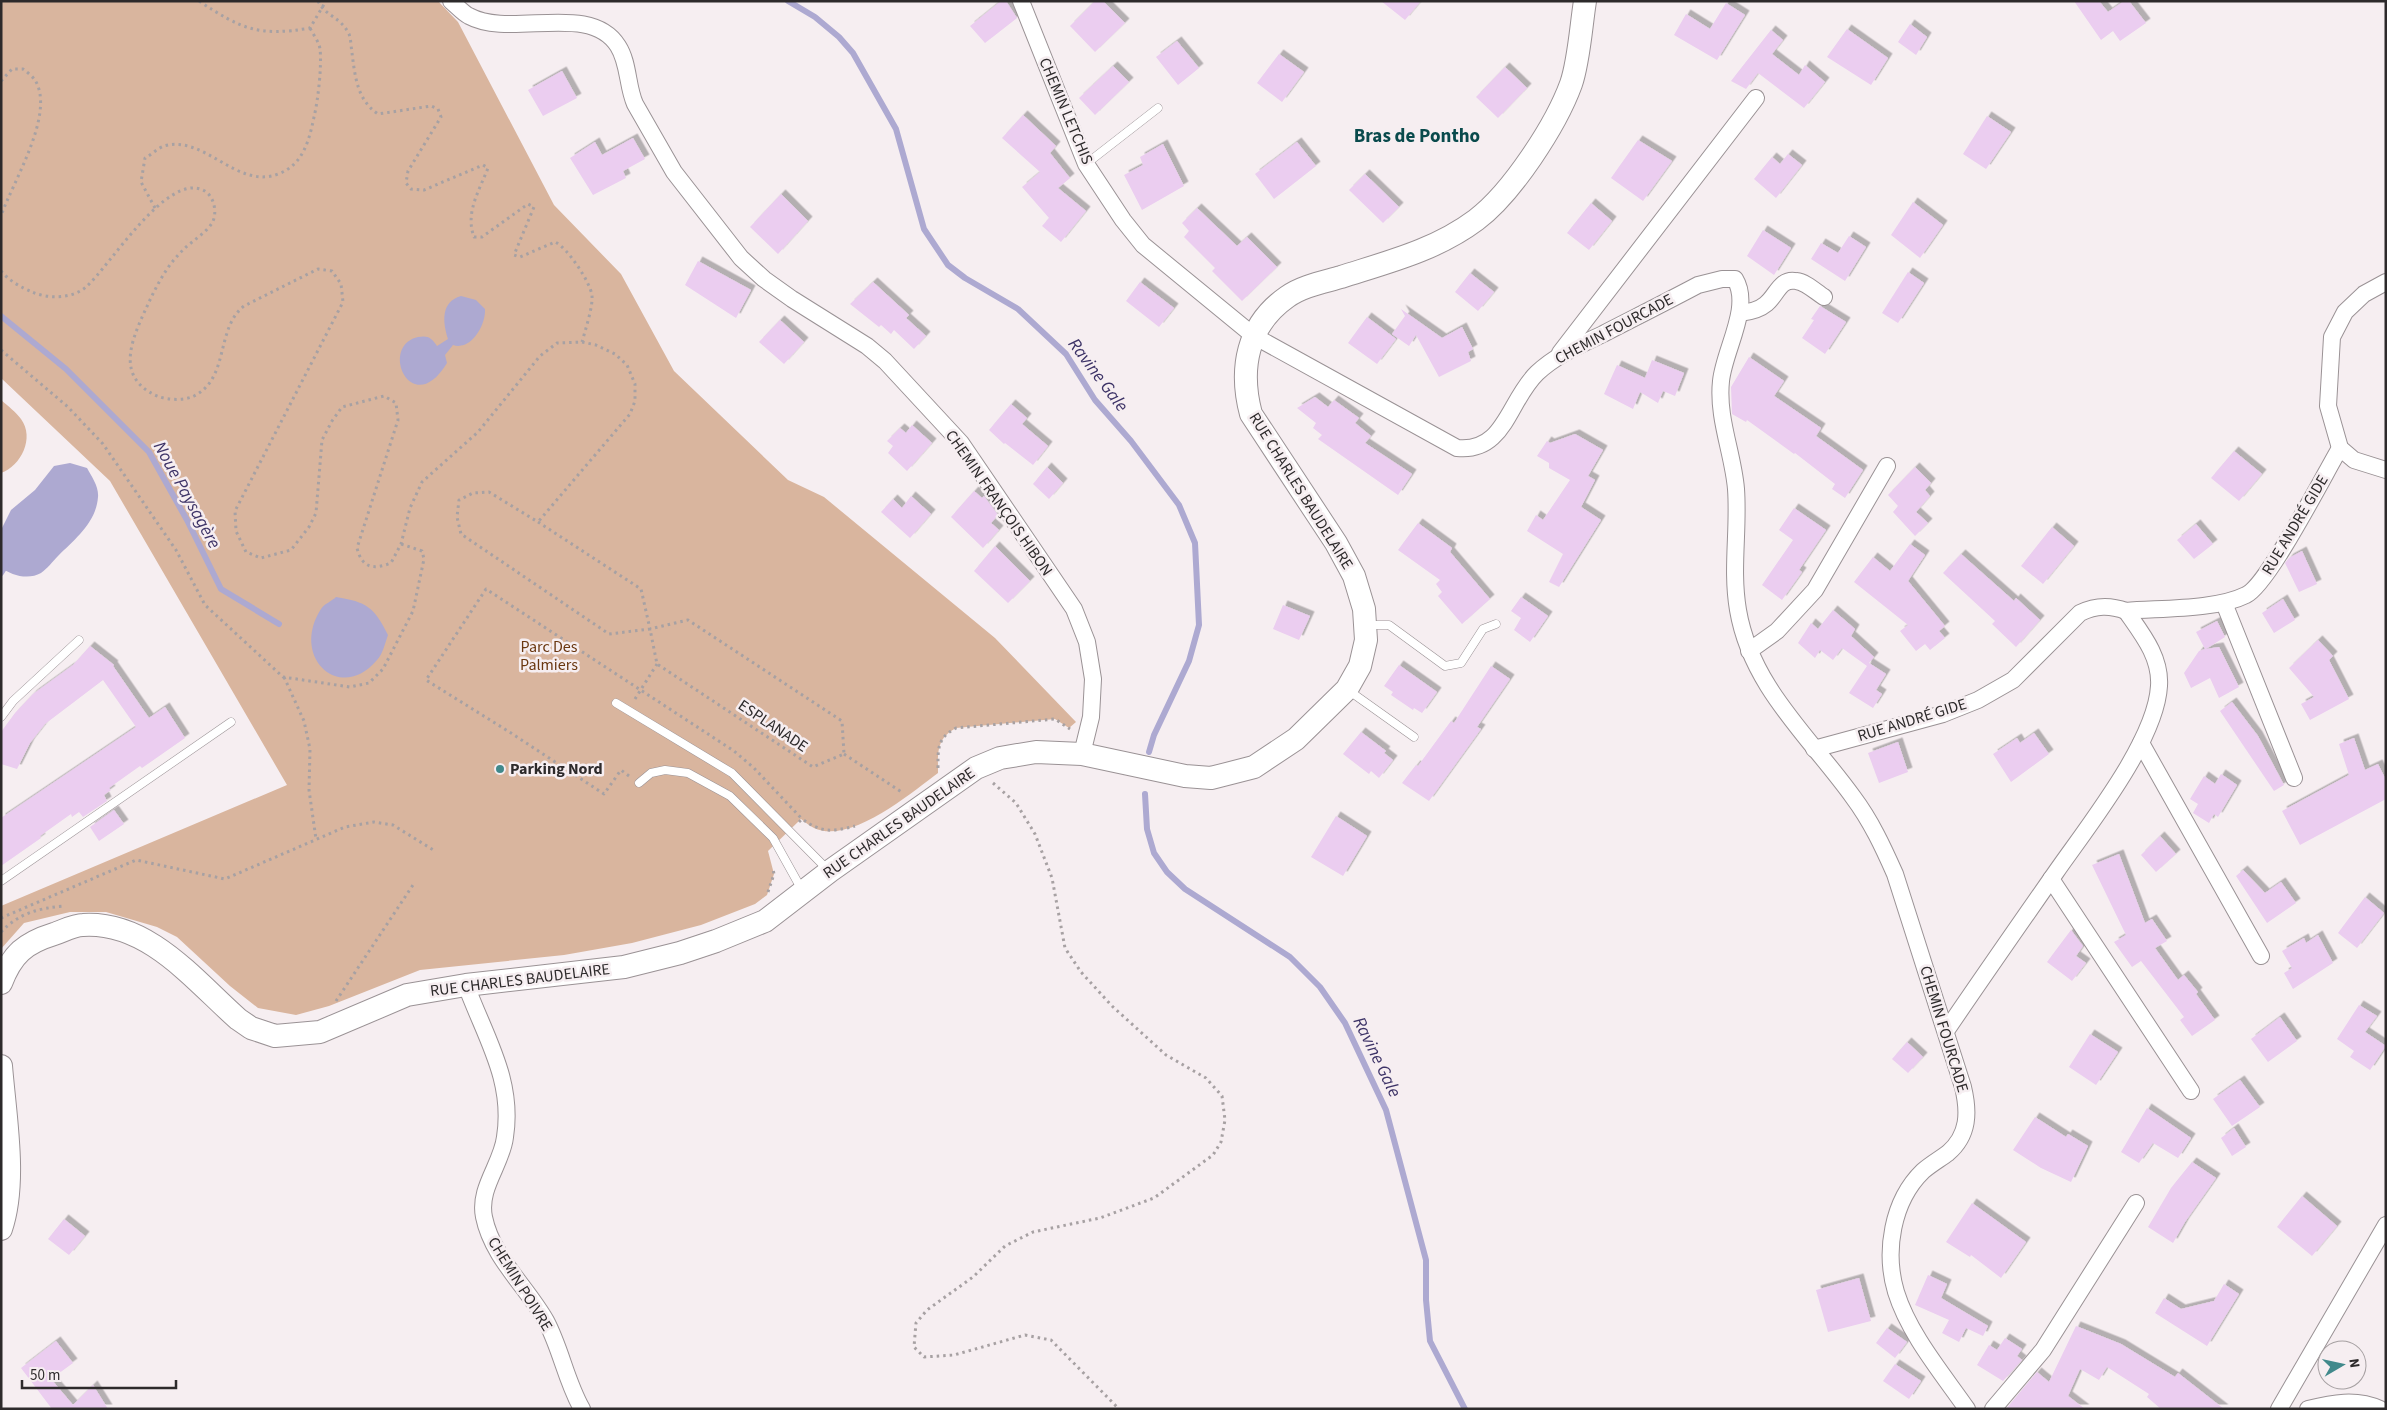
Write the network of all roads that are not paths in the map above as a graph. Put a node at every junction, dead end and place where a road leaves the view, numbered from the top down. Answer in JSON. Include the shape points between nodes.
{"nodes":[{"id":1,"x":451,"y":1,"type":"edge"},
{"id":2,"x":1021,"y":1,"type":"edge"},
{"id":3,"x":1585,"y":1,"type":"edge"},
{"id":4,"x":1756,"y":98,"type":"dead end"},
{"id":5,"x":1158,"y":108,"type":"dead end"},
{"id":6,"x":1086,"y":164,"type":"junction"},
{"id":7,"x":2386,"y":282,"type":"edge"},
{"id":8,"x":1824,"y":297,"type":"dead end"},
{"id":9,"x":1740,"y":313,"type":"junction"},
{"id":10,"x":1254,"y":336,"type":"junction"},
{"id":11,"x":1557,"y":357,"type":"junction"},
{"id":12,"x":2340,"y":448,"type":"junction"},
{"id":13,"x":1887,"y":466,"type":"dead end"},
{"id":14,"x":2386,"y":470,"type":"edge"},
{"id":15,"x":2224,"y":603,"type":"junction"},
{"id":16,"x":2126,"y":611,"type":"junction"},
{"id":17,"x":1496,"y":624,"type":"dead end"},
{"id":18,"x":1366,"y":625,"type":"junction"},
{"id":19,"x":79,"y":640,"type":"dead end"},
{"id":20,"x":1749,"y":651,"type":"junction"},
{"id":21,"x":1347,"y":689,"type":"junction"},
{"id":22,"x":616,"y":703,"type":"dead end"},
{"id":23,"x":1,"y":717,"type":"edge"},
{"id":24,"x":231,"y":722,"type":"dead end"},
{"id":25,"x":1414,"y":737,"type":"dead end"},
{"id":26,"x":2141,"y":743,"type":"junction"},
{"id":27,"x":1084,"y":749,"type":"junction"},
{"id":28,"x":1814,"y":749,"type":"junction"},
{"id":29,"x":2294,"y":778,"type":"dead end"},
{"id":30,"x":639,"y":782,"type":"road end"},
{"id":31,"x":830,"y":872,"type":"junction"},
{"id":32,"x":2051,"y":879,"type":"junction"},
{"id":33,"x":1,"y":881,"type":"edge"},
{"id":34,"x":802,"y":892,"type":"junction"},
{"id":35,"x":2261,"y":956,"type":"dead end"},
{"id":36,"x":1,"y":983,"type":"edge"},
{"id":37,"x":466,"y":985,"type":"junction"},
{"id":38,"x":1946,"y":1031,"type":"junction"},
{"id":39,"x":1,"y":1066,"type":"edge"},
{"id":40,"x":2191,"y":1091,"type":"dead end"},
{"id":41,"x":2136,"y":1203,"type":"dead end"},
{"id":42,"x":2386,"y":1225,"type":"edge"},
{"id":43,"x":1,"y":1230,"type":"edge"},
{"id":44,"x":582,"y":1409,"type":"edge"},
{"id":45,"x":1967,"y":1409,"type":"edge"},
{"id":46,"x":1993,"y":1409,"type":"edge"},
{"id":47,"x":2279,"y":1409,"type":"edge"},
{"id":48,"x":2308,"y":1409,"type":"edge"},
{"id":49,"x":2380,"y":1409,"type":"edge"}],
"edges":[{"from":1,"to":27,"type":"street","name":"CHEMIN FRANÇOIS HIBON","via":[[468,16],[490,23],[514,26],[578,23],[606,33],[624,58],[630,93],[674,172],[741,258],[792,299],[879,356],[961,443],[1074,609],[1087,642],[1093,679],[1091,717]]},
{"from":2,"to":6,"type":"street","name":"CHEMIN LETCHIS"},
{"from":3,"to":10,"type":"main road","name":"RUE CHARLES BAUDELAIRE","via":[[1571,83],[1549,129],[1519,176],[1478,219],[1440,243],[1289,295],[1267,313]]},
{"from":4,"to":11,"type":"street"},
{"from":5,"to":6,"type":"lane"},
{"from":6,"to":10,"type":"street","name":"CHEMIN LETCHIS","via":[[1143,245]]},
{"from":7,"to":12,"type":"street","via":[[2364,294],[2345,312],[2332,337],[2328,406]]},
{"from":8,"to":9,"type":"street","via":[[1798,281],[1789,281],[1781,285],[1767,304],[1754,311]]},
{"from":9,"to":11,"type":"street","name":"CHEMIN FOURCADE","via":[[1740,292],[1735,279],[1709,281]]},
{"from":9,"to":20,"type":"street","name":"CHEMIN FOURCADE","via":[[1724,362],[1720,402],[1736,491],[1735,592]]},
{"from":10,"to":11,"type":"street","name":"CHEMIN FOURCADE","via":[[1457,448],[1469,449],[1480,447],[1496,436],[1536,374]]},
{"from":10,"to":18,"type":"main road","name":"RUE CHARLES BAUDELAIRE","via":[[1245,366],[1245,392],[1251,414],[1336,543],[1354,576]]},
{"from":12,"to":14,"type":"street","via":[[2354,460]]},
{"from":12,"to":15,"type":"street","name":"RUE ANDRÉ GIDE","via":[[2267,575],[2248,595]]},
{"from":13,"to":20,"type":"street","via":[[1815,590],[1777,631]]},
{"from":15,"to":16,"type":"street","name":"RUE ANDRÉ GIDE"},
{"from":15,"to":29,"type":"street"},
{"from":16,"to":26,"type":"street","via":[[2152,650],[2158,670],[2157,701]]},
{"from":16,"to":28,"type":"street","name":"RUE ANDRÉ GIDE","via":[[2103,606],[2080,613],[2014,680],[1978,700],[1943,714]]},
{"from":17,"to":18,"type":"lane","via":[[1483,630],[1461,663],[1445,666],[1389,625]]},
{"from":18,"to":21,"type":"main road","name":"RUE CHARLES BAUDELAIRE","via":[[1360,666]]},
{"from":19,"to":23,"type":"lane","via":[[13,701]]},
{"from":20,"to":28,"type":"street","name":"CHEMIN FOURCADE","via":[[1781,707]]},
{"from":21,"to":25,"type":"lane"},
{"from":21,"to":27,"type":"main road","name":"RUE CHARLES BAUDELAIRE","via":[[1296,739],[1254,767],[1211,778],[1185,776]]},
{"from":22,"to":31,"type":"lane","via":[[732,773]]},
{"from":24,"to":33,"type":"lane"},
{"from":26,"to":32,"type":"street"},
{"from":26,"to":35,"type":"street"},
{"from":27,"to":31,"type":"main road","name":"RUE CHARLES BAUDELAIRE","via":[[1000,758],[976,768]]},
{"from":28,"to":38,"type":"street","name":"CHEMIN FOURCADE","via":[[1852,796],[1883,845]]},
{"from":30,"to":34,"type":"lane","via":[[651,773],[665,770],[688,773],[730,796],[777,842]]},
{"from":31,"to":34,"type":"main road","name":"RUE CHARLES BAUDELAIRE"},
{"from":32,"to":38,"type":"street"},
{"from":32,"to":40,"type":"street"},
{"from":34,"to":37,"type":"main road","name":"RUE CHARLES BAUDELAIRE","via":[[765,921],[680,953],[624,967]]},
{"from":36,"to":37,"type":"main road","name":"RUE CHARLES BAUDELAIRE","via":[[18,953],[32,941],[81,925],[103,925],[142,937],[162,950],[238,1020],[275,1036],[320,1032],[408,995]]},
{"from":37,"to":44,"type":"street","name":"CHEMIN POIVRE","via":[[497,1057],[506,1098],[505,1140],[485,1196],[484,1215],[488,1233],[547,1323],[568,1382]]},
{"from":38,"to":45,"type":"street","name":"CHEMIN FOURCADE","via":[[1965,1094],[1967,1123],[1949,1152],[1912,1184],[1893,1229],[1890,1250],[1892,1274],[1901,1306]]},
{"from":39,"to":43,"type":"main road","via":[[8,1190]]},
{"from":41,"to":46,"type":"street","via":[[2043,1350]]},
{"from":42,"to":47,"type":"street"},
{"from":48,"to":49,"type":"street","via":[[2335,1402],[2360,1402]]}]}
